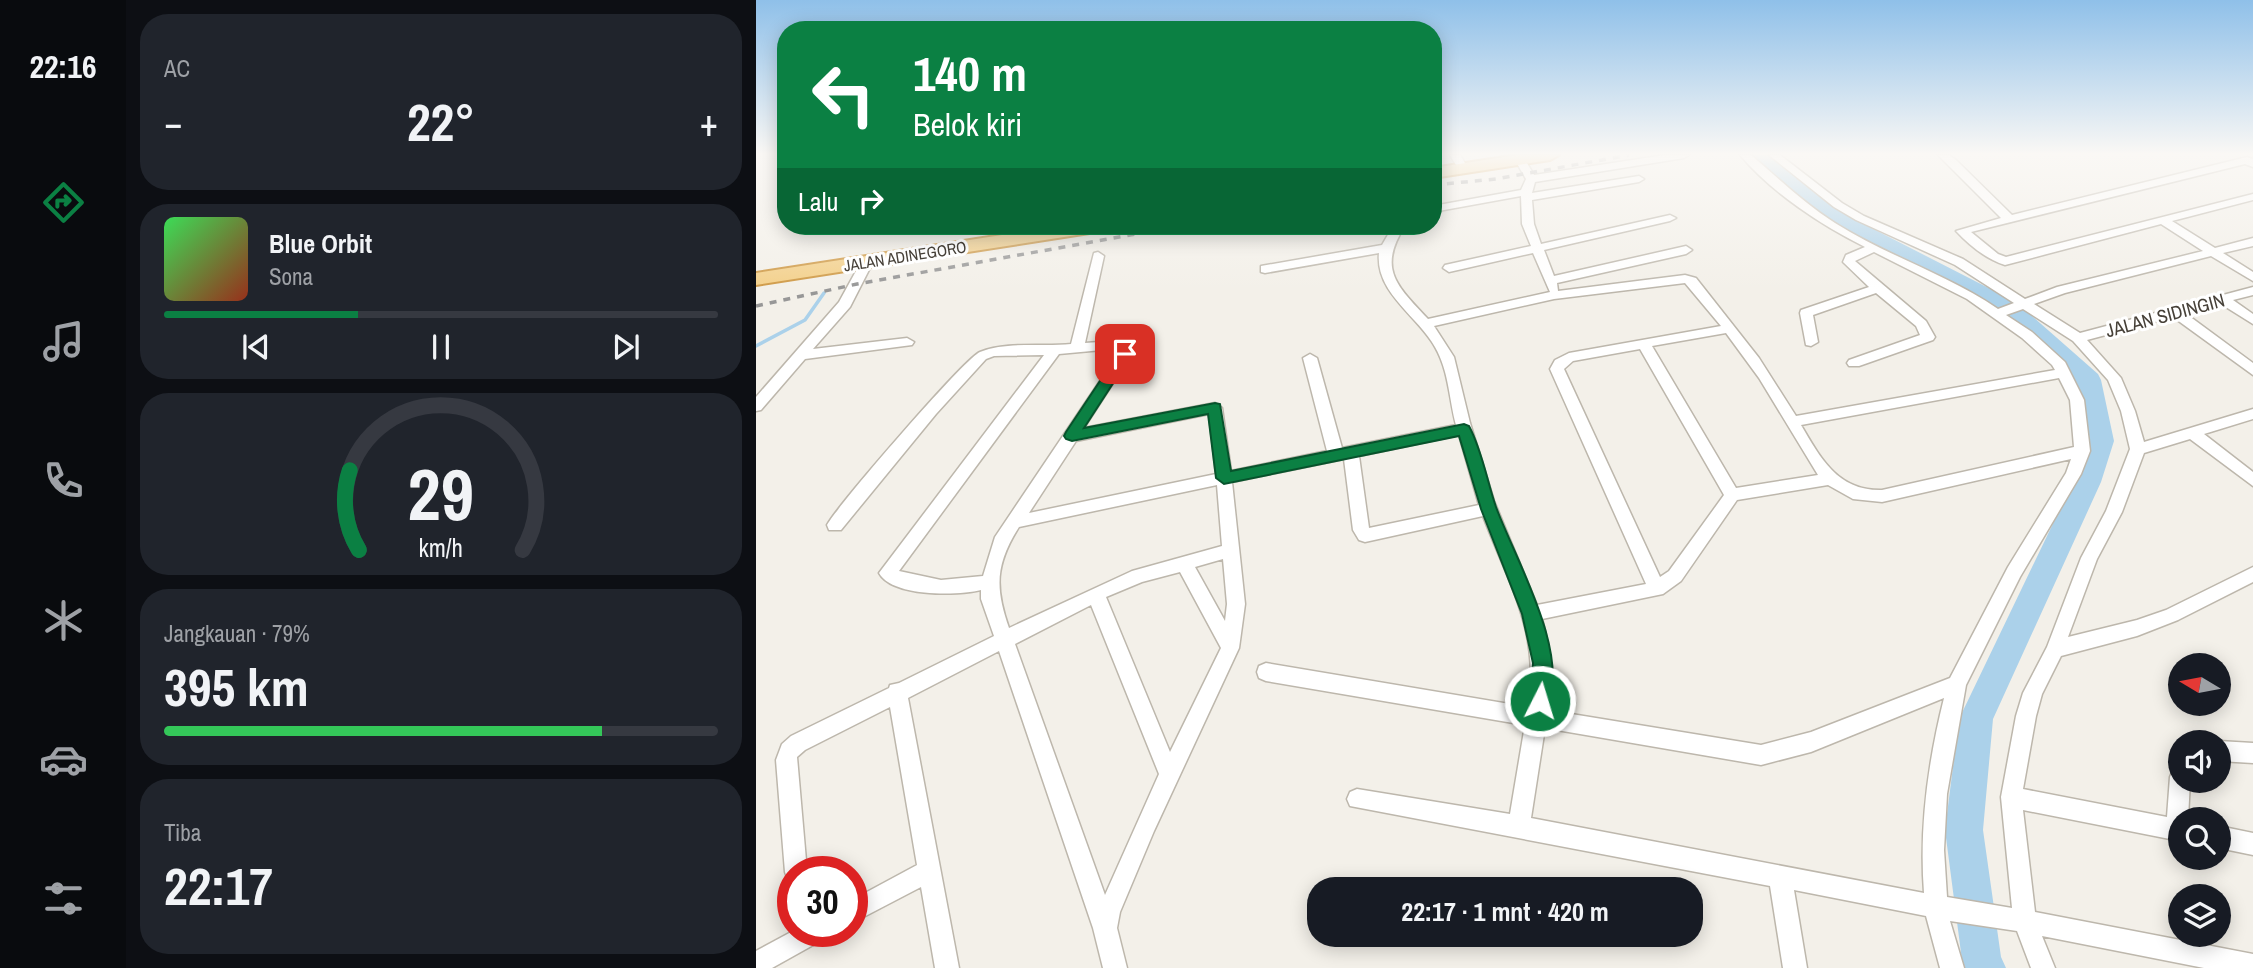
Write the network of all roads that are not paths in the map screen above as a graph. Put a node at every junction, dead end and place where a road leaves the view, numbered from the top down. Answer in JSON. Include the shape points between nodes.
{"nodes":[{"id":1,"x":1492,"y":200,"type":"edge"},
{"id":2,"x":1527,"y":200,"type":"edge"},
{"id":3,"x":1800,"y":200,"type":"edge"},
{"id":4,"x":1832,"y":200,"type":"edge"},
{"id":5,"x":1990,"y":200,"type":"edge"},
{"id":6,"x":2081,"y":200,"type":"edge"},
{"id":7,"x":2240,"y":200,"type":"edge"},
{"id":8,"x":1442,"y":208,"type":"edge"},
{"id":9,"x":1670,"y":218,"type":"dead end"},
{"id":10,"x":2008,"y":218,"type":"junction"},
{"id":11,"x":2160,"y":219,"type":"junction"},
{"id":12,"x":974,"y":235,"type":"edge"},
{"id":13,"x":1039,"y":235,"type":"edge"},
{"id":14,"x":1393,"y":235,"type":"edge"},
{"id":15,"x":2253,"y":242,"type":"edge"},
{"id":16,"x":1536,"y":246,"type":"junction"},
{"id":17,"x":1385,"y":248,"type":"junction"},
{"id":18,"x":1873,"y":248,"type":"junction"},
{"id":19,"x":1686,"y":250,"type":"dead end"},
{"id":20,"x":2214,"y":253,"type":"junction"},
{"id":21,"x":1098,"y":256,"type":"dead end"},
{"id":22,"x":867,"y":262,"type":"junction"},
{"id":23,"x":1449,"y":268,"type":"dead end"},
{"id":24,"x":756,"y":269,"type":"edge"},
{"id":25,"x":1265,"y":269,"type":"dead end"},
{"id":26,"x":2253,"y":277,"type":"edge"},
{"id":27,"x":756,"y":279,"type":"edge"},
{"id":28,"x":1550,"y":281,"type":"junction"},
{"id":29,"x":1878,"y":288,"type":"junction"},
{"id":30,"x":2253,"y":291,"type":"edge"},
{"id":31,"x":1554,"y":295,"type":"junction"},
{"id":32,"x":2223,"y":299,"type":"junction"},
{"id":33,"x":2024,"y":303,"type":"junction"},
{"id":34,"x":2175,"y":312,"type":"junction"},
{"id":35,"x":1998,"y":313,"type":"junction"},
{"id":36,"x":2253,"y":320,"type":"edge"},
{"id":37,"x":1426,"y":324,"type":"junction"},
{"id":38,"x":1730,"y":328,"type":"junction"},
{"id":39,"x":2078,"y":338,"type":"junction"},
{"id":40,"x":907,"y":342,"type":"dead end"},
{"id":41,"x":1643,"y":342,"type":"junction"},
{"id":42,"x":1811,"y":342,"type":"dead end"},
{"id":43,"x":1077,"y":348,"type":"junction"},
{"id":44,"x":1055,"y":351,"type":"junction"},
{"id":45,"x":799,"y":355,"type":"junction"},
{"id":46,"x":1310,"y":358,"type":"dead end"},
{"id":47,"x":1854,"y":363,"type":"dead end"},
{"id":48,"x":2253,"y":370,"type":"edge"},
{"id":49,"x":2063,"y":373,"type":"junction"},
{"id":50,"x":756,"y":406,"type":"edge"},
{"id":51,"x":2253,"y":414,"type":"edge"},
{"id":52,"x":1791,"y":422,"type":"junction"},
{"id":53,"x":1464,"y":429,"type":"junction"},
{"id":54,"x":2194,"y":434,"type":"junction"},
{"id":55,"x":1072,"y":436,"type":"junction"},
{"id":56,"x":2138,"y":449,"type":"junction"},
{"id":57,"x":2082,"y":451,"type":"junction"},
{"id":58,"x":1344,"y":455,"type":"junction"},
{"id":59,"x":1224,"y":478,"type":"junction"},
{"id":60,"x":1831,"y":479,"type":"junction"},
{"id":61,"x":2253,"y":480,"type":"edge"},
{"id":62,"x":1732,"y":495,"type":"junction"},
{"id":63,"x":1489,"y":509,"type":"junction"},
{"id":64,"x":1015,"y":522,"type":"junction"},
{"id":65,"x":835,"y":525,"type":"dead end"},
{"id":66,"x":1229,"y":551,"type":"junction"},
{"id":67,"x":1185,"y":565,"type":"junction"},
{"id":68,"x":2253,"y":574,"type":"edge"},
{"id":69,"x":990,"y":581,"type":"junction"},
{"id":70,"x":1657,"y":589,"type":"junction"},
{"id":71,"x":1096,"y":594,"type":"junction"},
{"id":72,"x":1531,"y":614,"type":"junction"},
{"id":73,"x":1006,"y":640,"type":"junction"},
{"id":74,"x":1230,"y":648,"type":"junction"},
{"id":75,"x":2055,"y":649,"type":"junction"},
{"id":76,"x":1266,"y":672,"type":"dead end"},
{"id":77,"x":1957,"y":684,"type":"junction"},
{"id":78,"x":897,"y":691,"type":"junction"},
{"id":79,"x":1537,"y":719,"type":"junction"},
{"id":80,"x":2231,"y":751,"type":"edge"},
{"id":81,"x":2253,"y":752,"type":"edge"},
{"id":82,"x":1170,"y":776,"type":"junction"},
{"id":83,"x":2011,"y":797,"type":"junction"},
{"id":84,"x":1357,"y":799,"type":"dead end"},
{"id":85,"x":1519,"y":826,"type":"junction"},
{"id":86,"x":2168,"y":828,"type":"edge"},
{"id":87,"x":2231,"y":839,"type":"edge"},
{"id":88,"x":2253,"y":844,"type":"edge"},
{"id":89,"x":795,"y":856,"type":"edge"},
{"id":90,"x":929,"y":871,"type":"junction"},
{"id":91,"x":1780,"y":876,"type":"junction"},
{"id":92,"x":868,"y":903,"type":"edge"},
{"id":93,"x":1942,"y":907,"type":"junction"},
{"id":94,"x":2018,"y":919,"type":"junction"},
{"id":95,"x":1105,"y":928,"type":"junction"},
{"id":96,"x":784,"y":947,"type":"edge"},
{"id":97,"x":2206,"y":963,"type":"edge"},
{"id":98,"x":756,"y":964,"type":"edge"},
{"id":99,"x":2253,"y":966,"type":"edge"},
{"id":100,"x":947,"y":968,"type":"edge"},
{"id":101,"x":1115,"y":968,"type":"edge"},
{"id":102,"x":1795,"y":968,"type":"edge"},
{"id":103,"x":1952,"y":968,"type":"edge"},
{"id":104,"x":2043,"y":968,"type":"edge"}],
"edges":[{"from":1,"to":8,"type":"street"},
{"from":2,"to":16,"type":"street","via":[[1527,219]]},
{"from":3,"to":18,"type":"street","via":[[1832,226]]},
{"from":4,"to":33,"type":"street","via":[[1860,218],[1959,262]]},
{"from":5,"to":10,"type":"street"},
{"from":6,"to":10,"type":"street"},
{"from":7,"to":11,"type":"street"},
{"from":9,"to":16,"type":"street"},
{"from":10,"to":11,"type":"street","via":[[1962,231],[2005,261]]},
{"from":11,"to":20,"type":"street"},
{"from":12,"to":24,"type":"highway","name":"JALAN ADINEGORO"},
{"from":13,"to":22,"type":"highway","name":"JALAN ADINEGORO"},
{"from":14,"to":17,"type":"street"},
{"from":15,"to":20,"type":"street"},
{"from":16,"to":23,"type":"street"},
{"from":16,"to":28,"type":"street"},
{"from":17,"to":25,"type":"street"},
{"from":17,"to":37,"type":"street","via":[[1390,278]]},
{"from":18,"to":29,"type":"street","via":[[1849,262]]},
{"from":18,"to":35,"type":"street"},
{"from":19,"to":28,"type":"street"},
{"from":20,"to":26,"type":"street"},
{"from":20,"to":33,"type":"street"},
{"from":21,"to":43,"type":"street"},
{"from":22,"to":27,"type":"highway","name":"JALAN ADINEGORO"},
{"from":22,"to":45,"type":"street","via":[[845,304]]},
{"from":28,"to":31,"type":"street"},
{"from":29,"to":42,"type":"street","via":[[1806,313]]},
{"from":29,"to":47,"type":"street","via":[[1914,317],[1928,337]]},
{"from":30,"to":32,"type":"street","name":"JALAN SIDINGIN"},
{"from":31,"to":37,"type":"street"},
{"from":31,"to":38,"type":"street","via":[[1685,279],[1692,281]]},
{"from":32,"to":34,"type":"street","name":"JALAN SIDINGIN"},
{"from":32,"to":36,"type":"street"},
{"from":33,"to":35,"type":"street"},
{"from":33,"to":39,"type":"street"},
{"from":34,"to":39,"type":"street","name":"JALAN SIDINGIN"},
{"from":34,"to":48,"type":"street"},
{"from":35,"to":49,"type":"street","via":[[2043,348]]},
{"from":37,"to":53,"type":"street","via":[[1451,366]]},
{"from":38,"to":41,"type":"street"},
{"from":38,"to":52,"type":"street"},
{"from":39,"to":56,"type":"street","via":[[2114,378]]},
{"from":40,"to":45,"type":"street"},
{"from":41,"to":62,"type":"street"},
{"from":41,"to":70,"type":"street","via":[[1569,357],[1557,369]]},
{"from":43,"to":44,"type":"street"},
{"from":43,"to":55,"type":"street","via":[[1113,345],[1124,348],[1125,354]]},
{"from":44,"to":65,"type":"street","via":[[981,356]]},
{"from":44,"to":69,"type":"street","via":[[888,573],[947,590]]},
{"from":45,"to":50,"type":"street"},
{"from":46,"to":58,"type":"street"},
{"from":49,"to":52,"type":"street"},
{"from":49,"to":57,"type":"street","via":[[2077,400]]},
{"from":51,"to":54,"type":"street"},
{"from":52,"to":60,"type":"street"},
{"from":53,"to":58,"type":"street"},
{"from":53,"to":63,"type":"street"},
{"from":54,"to":56,"type":"street"},
{"from":54,"to":61,"type":"street"},
{"from":55,"to":59,"type":"street","via":[[1215,408]]},
{"from":55,"to":64,"type":"street"},
{"from":56,"to":75,"type":"street"},
{"from":57,"to":60,"type":"street","via":[[1882,496],[1855,494]]},
{"from":57,"to":77,"type":"street"},
{"from":58,"to":59,"type":"street"},
{"from":58,"to":63,"type":"street","via":[[1365,535]]},
{"from":59,"to":64,"type":"street"},
{"from":59,"to":66,"type":"street"},
{"from":60,"to":62,"type":"street"},
{"from":62,"to":70,"type":"street","via":[[1675,576]]},
{"from":63,"to":72,"type":"street"},
{"from":64,"to":69,"type":"street","via":[[1001,542]]},
{"from":66,"to":67,"type":"street"},
{"from":66,"to":74,"type":"street","via":[[1236,604]]},
{"from":67,"to":71,"type":"street","via":[[1138,576]]},
{"from":67,"to":74,"type":"street"},
{"from":68,"to":75,"type":"street","via":[[2172,615]]},
{"from":69,"to":73,"type":"street","via":[[990,599]]},
{"from":70,"to":72,"type":"street"},
{"from":71,"to":73,"type":"street"},
{"from":71,"to":82,"type":"street"},
{"from":72,"to":79,"type":"street","via":[[1543,663]]},
{"from":73,"to":78,"type":"street"},
{"from":73,"to":95,"type":"street"},
{"from":74,"to":82,"type":"street"},
{"from":75,"to":83,"type":"street","via":[[2026,716]]},
{"from":76,"to":79,"type":"street"},
{"from":77,"to":79,"type":"street","via":[[1811,742],[1761,755]]},
{"from":77,"to":93,"type":"street","via":[[1933,835]]},
{"from":78,"to":89,"type":"street","via":[[789,751]]},
{"from":78,"to":90,"type":"street"},
{"from":79,"to":85,"type":"street"},
{"from":80,"to":81,"type":"street"},
{"from":82,"to":95,"type":"street"},
{"from":83,"to":86,"type":"street"},
{"from":83,"to":94,"type":"street"},
{"from":84,"to":85,"type":"street"},
{"from":85,"to":91,"type":"street"},
{"from":87,"to":88,"type":"street"},
{"from":90,"to":92,"type":"street"},
{"from":90,"to":100,"type":"street"},
{"from":91,"to":93,"type":"street"},
{"from":91,"to":102,"type":"street"},
{"from":93,"to":94,"type":"street"},
{"from":93,"to":103,"type":"street"},
{"from":94,"to":97,"type":"street"},
{"from":94,"to":104,"type":"street"},
{"from":95,"to":101,"type":"street"},
{"from":96,"to":98,"type":"street"},
{"from":97,"to":99,"type":"street"}]}
